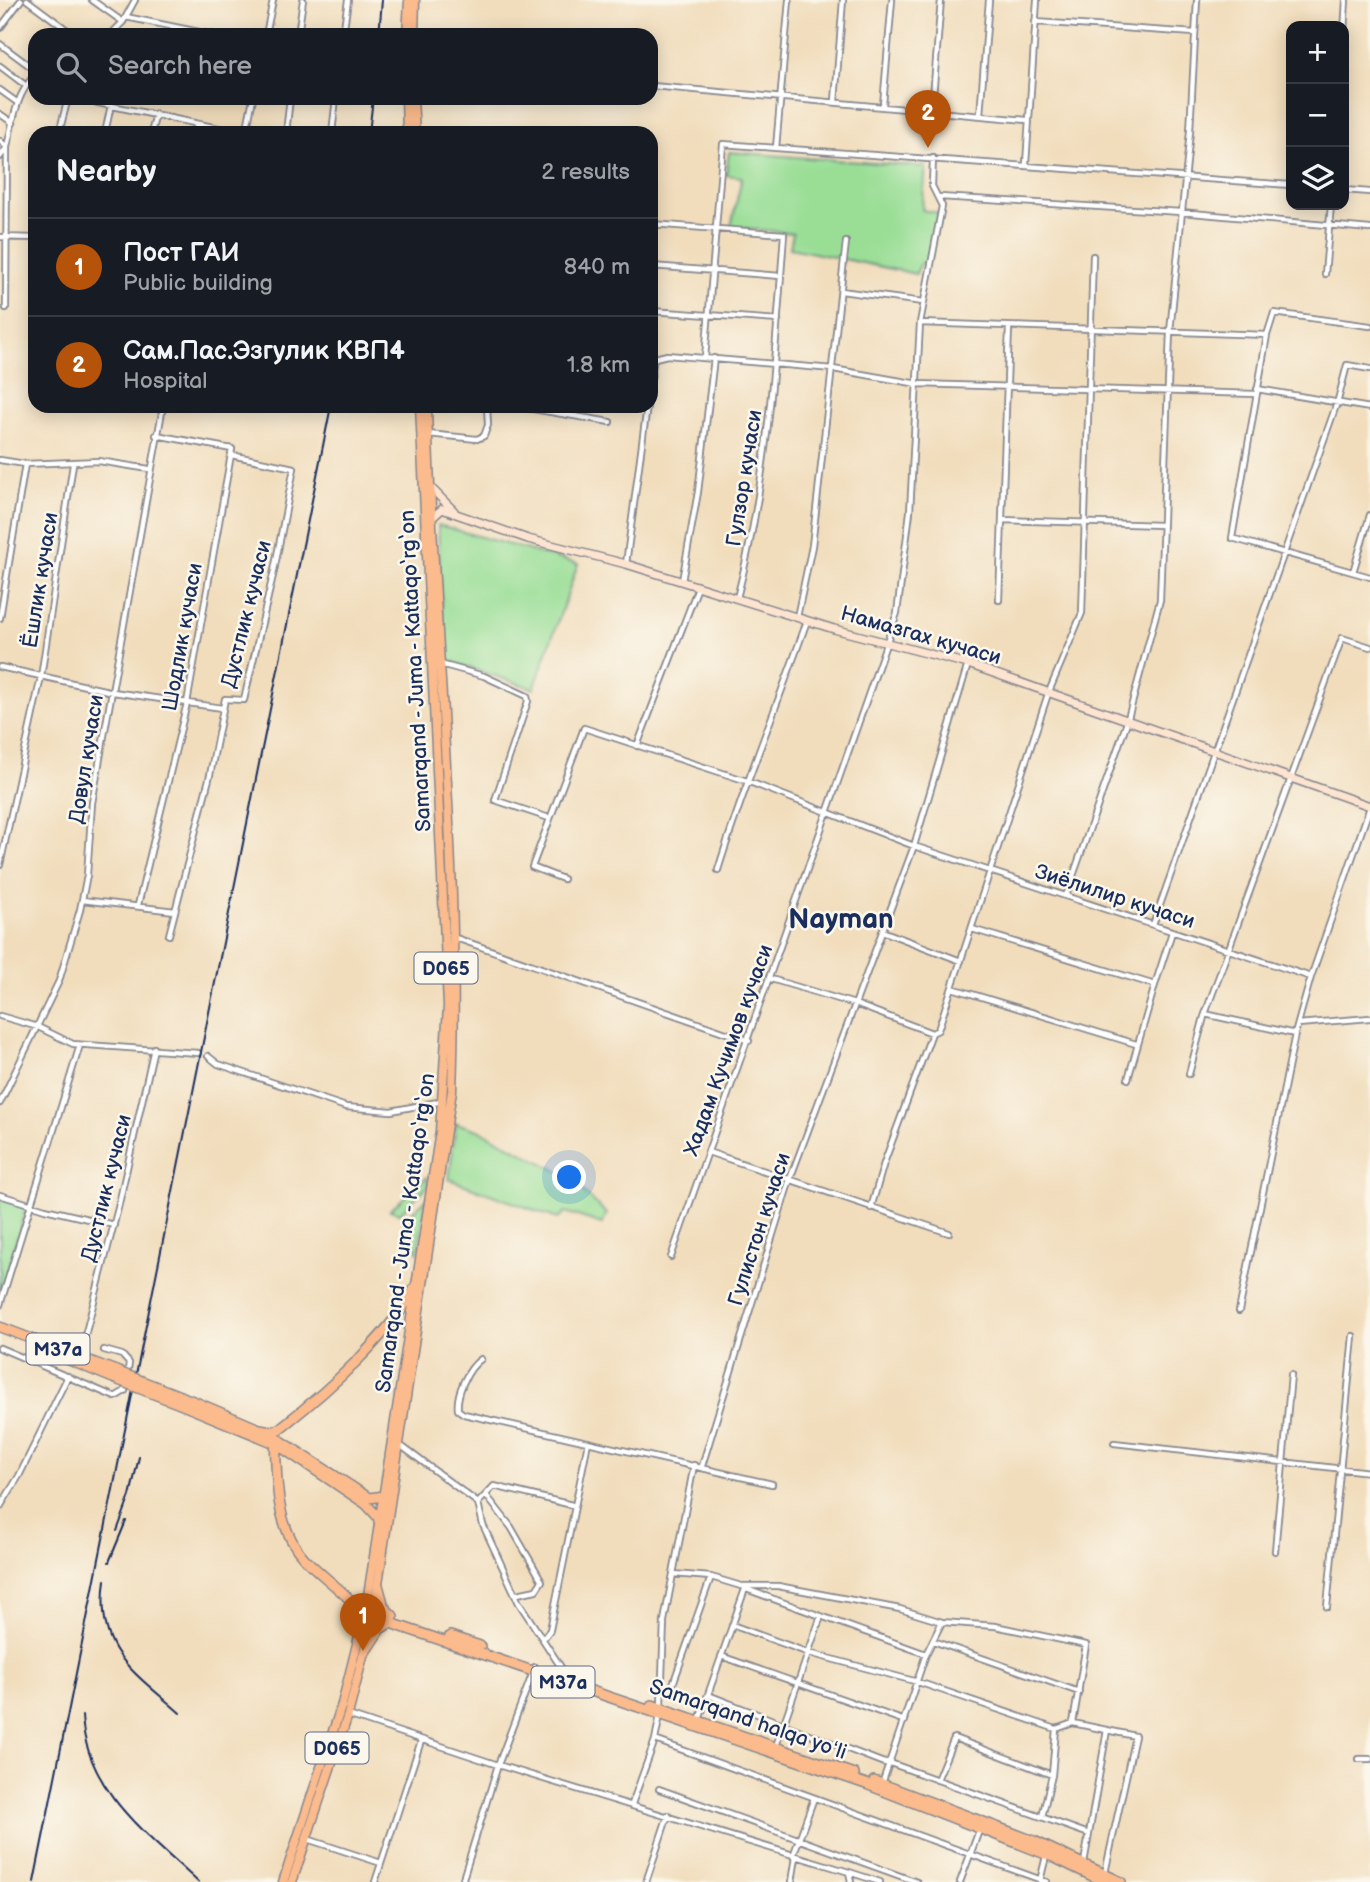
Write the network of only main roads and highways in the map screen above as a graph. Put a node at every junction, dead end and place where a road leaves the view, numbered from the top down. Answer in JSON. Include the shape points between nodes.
{"nodes":[{"id":1,"x":409,"y":0,"type":"edge"},
{"id":2,"x":415,"y":0,"type":"edge"},
{"id":3,"x":407,"y":28,"type":"edge"},
{"id":4,"x":414,"y":28,"type":"edge"},
{"id":5,"x":406,"y":105,"type":"edge"},
{"id":6,"x":413,"y":105,"type":"edge"},
{"id":7,"x":407,"y":126,"type":"edge"},
{"id":8,"x":415,"y":126,"type":"edge"},
{"id":9,"x":420,"y":413,"type":"edge"},
{"id":10,"x":427,"y":413,"type":"edge"},
{"id":11,"x":438,"y":703,"type":"junction"},
{"id":12,"x":445,"y":867,"type":"junction"},
{"id":13,"x":420,"y":1276,"type":"junction"},
{"id":14,"x":0,"y":1327,"type":"edge"},
{"id":15,"x":0,"y":1332,"type":"edge"},
{"id":16,"x":114,"y":1374,"type":"junction"},
{"id":17,"x":191,"y":1404,"type":"junction"},
{"id":18,"x":255,"y":1428,"type":"junction"},
{"id":19,"x":272,"y":1439,"type":"junction"},
{"id":20,"x":385,"y":1496,"type":"junction"},
{"id":21,"x":380,"y":1525,"type":"junction"},
{"id":22,"x":378,"y":1585,"type":"junction"},
{"id":23,"x":367,"y":1611,"type":"junction"},
{"id":24,"x":393,"y":1620,"type":"junction"},
{"id":25,"x":365,"y":1652,"type":"junction"},
{"id":26,"x":534,"y":1669,"type":"junction"},
{"id":27,"x":661,"y":1711,"type":"junction"},
{"id":28,"x":1052,"y":1854,"type":"junction"},
{"id":29,"x":1084,"y":1873,"type":"edge"},
{"id":30,"x":1103,"y":1879,"type":"edge"},
{"id":31,"x":283,"y":1882,"type":"edge"},
{"id":32,"x":292,"y":1882,"type":"edge"},
{"id":33,"x":1121,"y":1882,"type":"edge"}],
"edges":[{"from":1,"to":3,"type":"main road"},
{"from":2,"to":4,"type":"main road"},
{"from":5,"to":7,"type":"main road"},
{"from":6,"to":8,"type":"main road"},
{"from":9,"to":11,"type":"main road","name":"Samarqand - Juma - Kattaqo‘rg‘on","number":"D065"},
{"from":10,"to":11,"type":"main road","name":"Samarqand - Juma - Kattaqo‘rg‘on","number":"D065"},
{"from":11,"to":12,"type":"main road","name":"Samarqand - Juma - Kattaqo‘rg‘on","number":"D065"},
{"from":12,"to":13,"type":"main road","name":"Samarqand - Juma - Kattaqo‘rg‘on","number":"D065","via":[[448,1006],[444,1101]]},
{"from":12,"to":22,"type":"main road","name":"Samarqand - Juma - Kattaqo‘rg‘on","number":"D065","via":[[454,1005],[451,1101]]},
{"from":13,"to":18,"type":"highway","via":[[404,1307],[336,1379],[279,1429]]},
{"from":13,"to":20,"type":"main road","name":"Samarqand - Juma - Kattaqo‘rg‘on","number":"D065"},
{"from":14,"to":16,"type":"highway","number":"M37a"},
{"from":15,"to":16,"type":"highway","number":"M37a"},
{"from":16,"to":17,"type":"highway","number":"M37a","bridge":true},
{"from":17,"to":18,"type":"highway","number":"M37a"},
{"from":17,"to":19,"type":"highway","number":"M37a"},
{"from":18,"to":19,"type":"highway","number":"M37a"},
{"from":19,"to":20,"type":"highway","number":"M37a","via":[[369,1498]]},
{"from":19,"to":21,"type":"highway","number":"M37a","via":[[366,1504]]},
{"from":19,"to":23,"type":"highway","name":"Samarqand halqa yoʻli","number":"M37a","via":[[280,1514],[290,1539],[306,1560]]},
{"from":20,"to":21,"type":"main road","name":"Samarqand - Juma - Kattaqo‘rg‘on","number":"D065"},
{"from":21,"to":23,"type":"main road","name":"Samarqand - Juma - Kattaqo‘rg‘on","number":"D065"},
{"from":22,"to":23,"type":"main road","name":"Samarqand - Juma - Kattaqo‘rg‘on","number":"D065"},
{"from":22,"to":24,"type":"highway"},
{"from":23,"to":24,"type":"highway","name":"Samarqand halqa yoʻli","number":"M37a"},
{"from":23,"to":25,"type":"main road","name":"Samarqand - Juma - Kattaqo‘rg‘on","number":"D065"},
{"from":23,"to":31,"type":"main road","name":"Samarqand - Juma - Kattaqo‘rg‘on","number":"D065","via":[[342,1704]]},
{"from":24,"to":25,"type":"highway","via":[[380,1629]]},
{"from":24,"to":26,"type":"highway","name":"Samarqand halqa yoʻli","number":"M37a"},
{"from":25,"to":32,"type":"main road","name":"Samarqand - Juma - Kattaqo‘rg‘on","number":"D065"},
{"from":26,"to":27,"type":"highway","name":"Samarqand halqa yoʻli","number":"M37a"},
{"from":26,"to":27,"type":"highway","name":"Samarqand halqa yoʻli","number":"M37a"},
{"from":27,"to":28,"type":"highway","name":"Samarqand halqa yoʻli","number":"M37a"},
{"from":27,"to":28,"type":"highway","name":"Samarqand halqa yoʻli","number":"M37a","via":[[882,1784]]},
{"from":28,"to":29,"type":"highway","name":"Samarqand halqa yoʻli","number":"M37a"},
{"from":29,"to":30,"type":"highway","name":"Samarqand halqa yoʻli","number":"M37a"},
{"from":30,"to":33,"type":"highway","name":"Samarqand halqa yoʻli","number":"M37a"}]}
